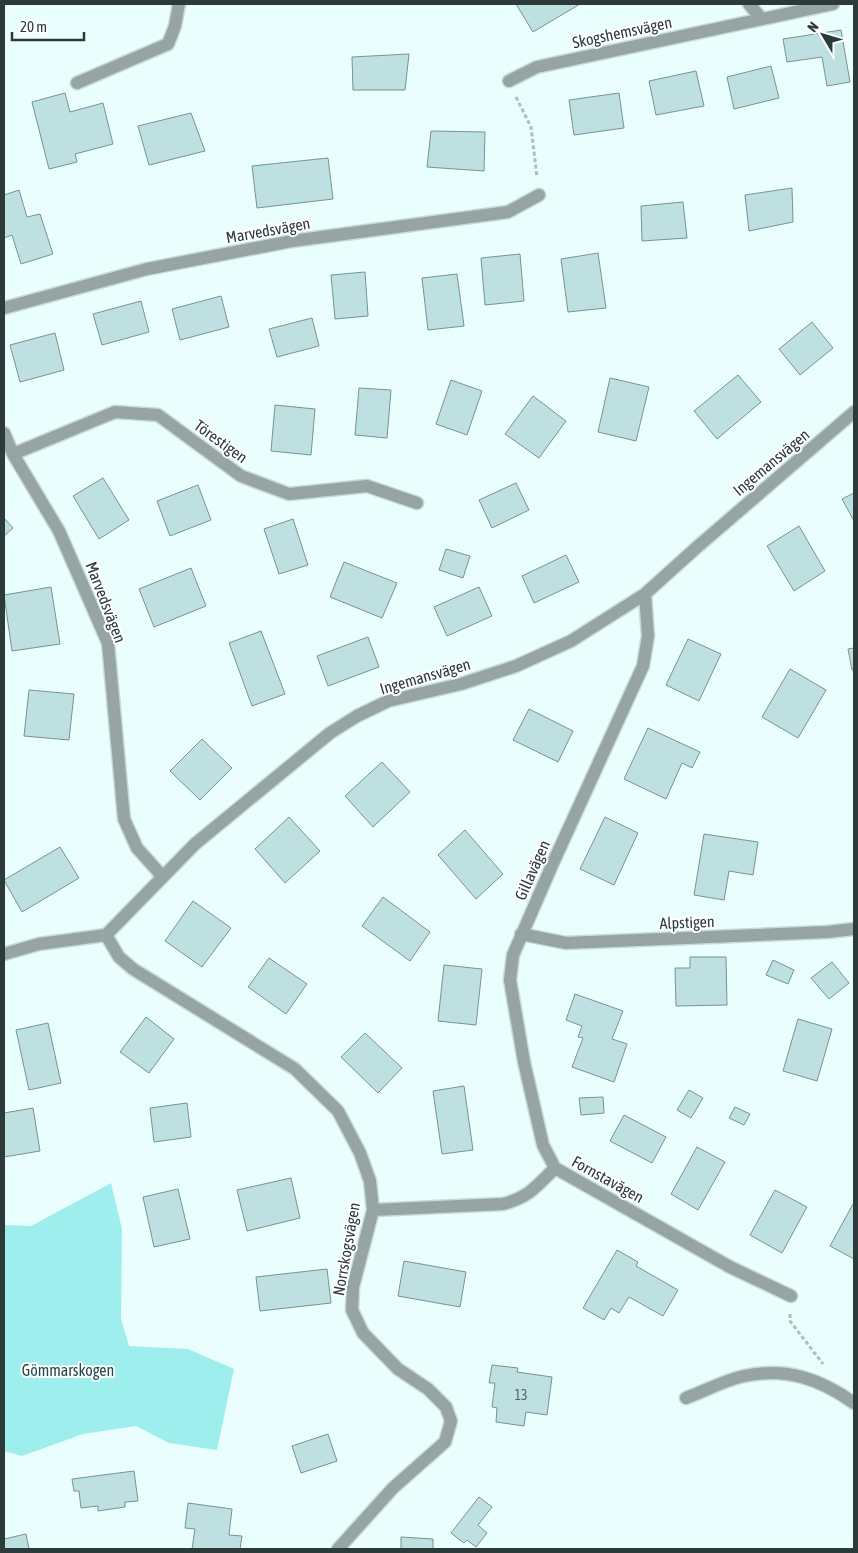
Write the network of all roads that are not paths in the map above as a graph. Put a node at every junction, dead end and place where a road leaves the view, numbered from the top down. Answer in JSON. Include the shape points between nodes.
{"nodes":[{"id":1,"x":179,"y":4,"type":"edge"},
{"id":2,"x":749,"y":4,"type":"edge"},
{"id":3,"x":833,"y":4,"type":"edge"},
{"id":4,"x":761,"y":18,"type":"junction"},
{"id":5,"x":509,"y":81,"type":"road end"},
{"id":6,"x":77,"y":83,"type":"dead end"},
{"id":7,"x":539,"y":195,"type":"road end"},
{"id":8,"x":4,"y":308,"type":"edge"},
{"id":9,"x":854,"y":412,"type":"edge"},
{"id":10,"x":4,"y":433,"type":"edge"},
{"id":11,"x":12,"y":454,"type":"junction"},
{"id":12,"x":417,"y":502,"type":"dead end"},
{"id":13,"x":645,"y":594,"type":"junction"},
{"id":14,"x":163,"y":877,"type":"junction"},
{"id":15,"x":854,"y":929,"type":"edge"},
{"id":16,"x":521,"y":934,"type":"junction"},
{"id":17,"x":106,"y":935,"type":"junction"},
{"id":18,"x":4,"y":954,"type":"edge"},
{"id":19,"x":555,"y":1168,"type":"junction"},
{"id":20,"x":373,"y":1210,"type":"junction"},
{"id":21,"x":791,"y":1296,"type":"dead end"},
{"id":22,"x":686,"y":1398,"type":"dead end"},
{"id":23,"x":854,"y":1403,"type":"edge"},
{"id":24,"x":338,"y":1549,"type":"edge"}],
"edges":[{"from":1,"to":6,"type":"street","via":[[168,44]]},
{"from":2,"to":4,"type":"street"},
{"from":3,"to":4,"type":"street","name":"Skogshemsvägen"},
{"from":4,"to":5,"type":"street","name":"Skogshemsvägen","via":[[537,67]]},
{"from":7,"to":8,"type":"street","name":"Marvedsvägen","via":[[508,212],[292,241],[147,269]]},
{"from":9,"to":13,"type":"street","name":"Ingemansvägen"},
{"from":10,"to":11,"type":"street","name":"Marvedsvägen"},
{"from":11,"to":12,"type":"street","name":"Törestigen","via":[[115,412],[158,415],[241,476],[290,494],[368,486]]},
{"from":11,"to":14,"type":"street","name":"Marvedsvägen","via":[[59,531],[108,643],[124,819],[137,848]]},
{"from":13,"to":14,"type":"street","name":"Ingemansvägen","via":[[572,641],[516,666],[461,684],[388,701],[357,716],[330,733],[203,838]]},
{"from":13,"to":16,"type":"street","name":"Gillavägen","via":[[648,636],[644,666]]},
{"from":14,"to":17,"type":"street","name":"Ingemansvägen"},
{"from":15,"to":16,"type":"street","name":"Alpstigen","via":[[566,943]]},
{"from":16,"to":19,"type":"street","name":"Gillavägen","via":[[513,955],[510,980],[543,1146]]},
{"from":17,"to":18,"type":"street","via":[[39,944]]},
{"from":17,"to":20,"type":"street","name":"Norrskogsvägen","via":[[119,957],[133,969],[295,1069],[338,1110],[370,1181]]},
{"from":19,"to":20,"type":"street","name":"Fornstavägen","via":[[520,1200],[503,1204]]},
{"from":19,"to":21,"type":"street","name":"Fornstavägen","via":[[730,1267]]},
{"from":20,"to":24,"type":"street","name":"Norrskogsvägen","via":[[353,1287],[352,1310],[363,1333],[398,1370],[428,1389],[446,1407],[451,1421],[445,1442],[393,1488]]},
{"from":22,"to":23,"type":"street","via":[[743,1376],[774,1373],[806,1377]]}]}
